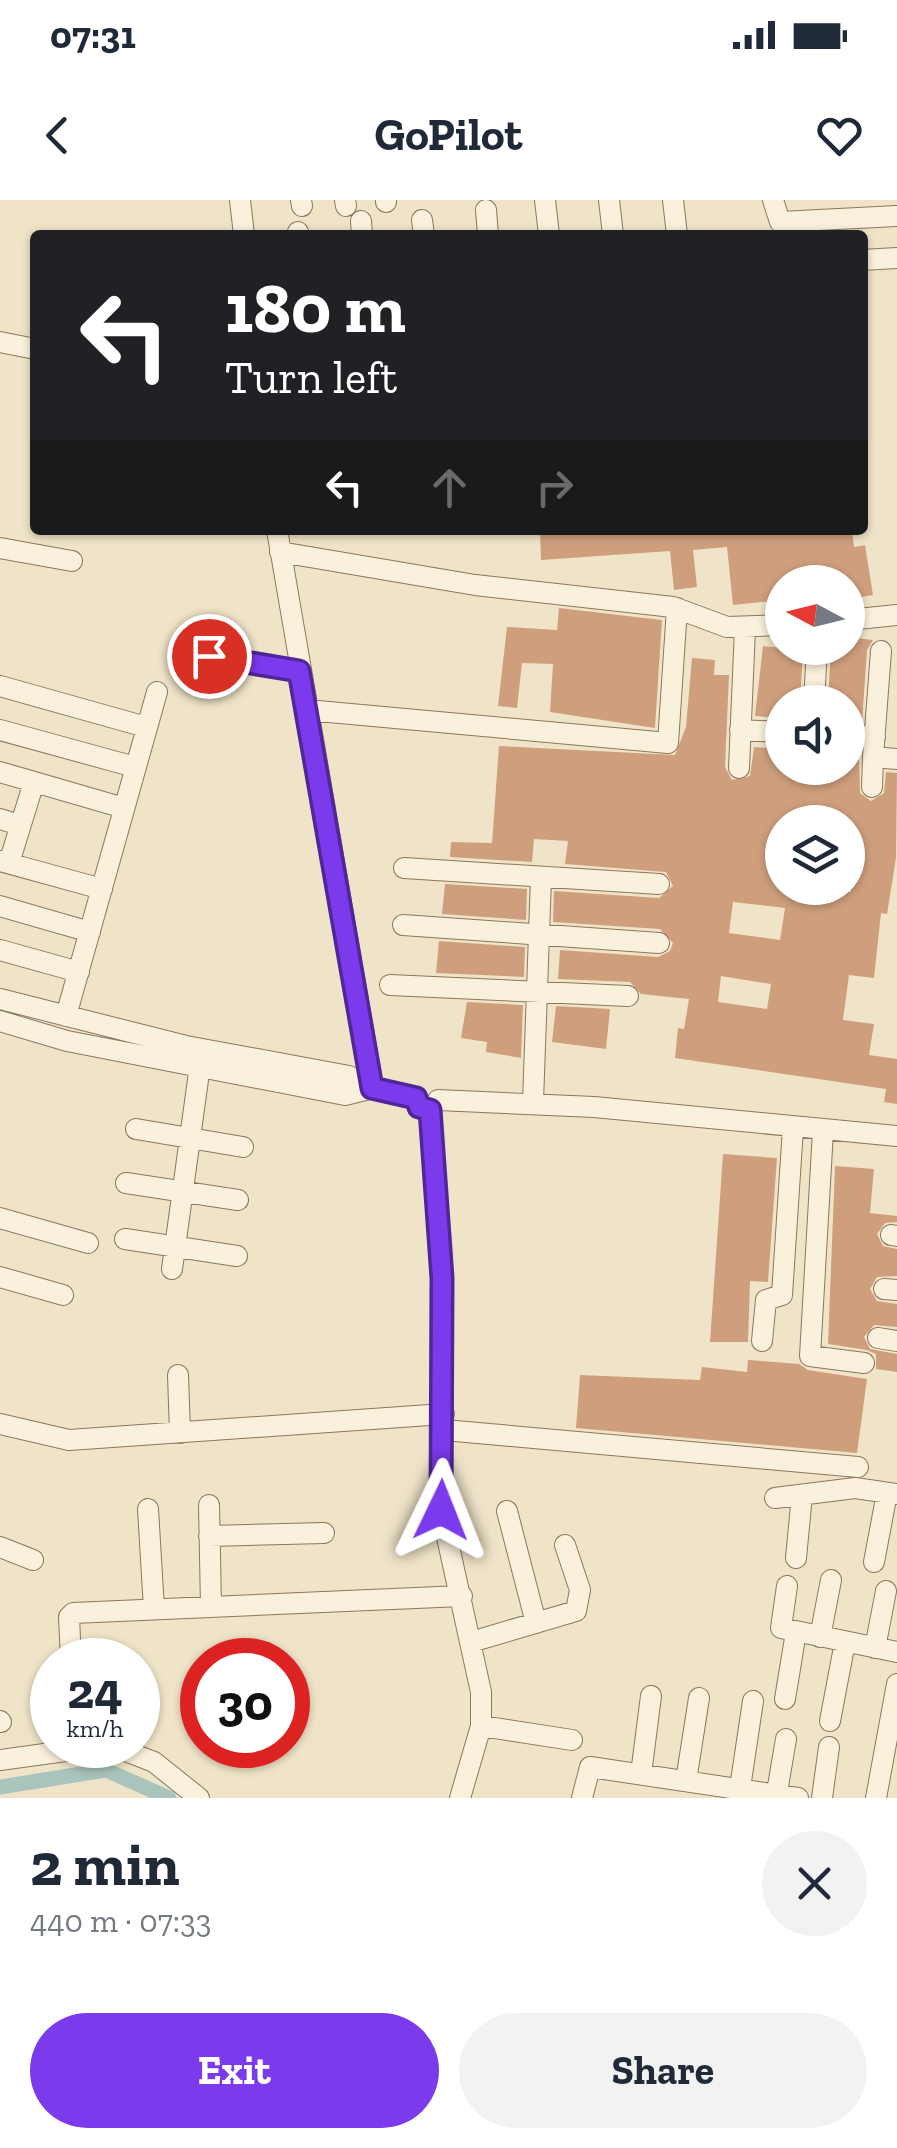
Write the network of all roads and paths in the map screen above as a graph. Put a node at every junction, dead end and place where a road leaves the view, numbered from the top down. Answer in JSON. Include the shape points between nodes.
{"nodes":[{"id":1,"x":240,"y":200,"type":"edge"},
{"id":2,"x":546,"y":200,"type":"edge"},
{"id":3,"x":609,"y":200,"type":"edge"},
{"id":4,"x":673,"y":200,"type":"edge"},
{"id":5,"x":773,"y":200,"type":"edge"},
{"id":6,"x":486,"y":210,"type":"dead end"},
{"id":7,"x":897,"y":216,"type":"edge"},
{"id":8,"x":848,"y":227,"type":"edge"},
{"id":9,"x":243,"y":230,"type":"edge"},
{"id":10,"x":488,"y":230,"type":"edge"},
{"id":11,"x":549,"y":230,"type":"edge"},
{"id":12,"x":612,"y":230,"type":"edge"},
{"id":13,"x":676,"y":230,"type":"edge"},
{"id":14,"x":897,"y":258,"type":"edge"},
{"id":15,"x":868,"y":260,"type":"edge"},
{"id":16,"x":0,"y":342,"type":"edge"},
{"id":17,"x":30,"y":348,"type":"edge"},
{"id":18,"x":278,"y":535,"type":"edge"},
{"id":19,"x":0,"y":548,"type":"edge"},
{"id":20,"x":280,"y":552,"type":"junction"},
{"id":21,"x":72,"y":560,"type":"dead end"},
{"id":22,"x":677,"y":608,"type":"junction"},
{"id":23,"x":897,"y":614,"type":"edge"},
{"id":24,"x":865,"y":618,"type":"edge"},
{"id":25,"x":765,"y":626,"type":"edge"},
{"id":26,"x":745,"y":628,"type":"junction"},
{"id":27,"x":179,"y":650,"type":"dead end"},
{"id":28,"x":881,"y":651,"type":"dead end"},
{"id":29,"x":299,"y":671,"type":"junction"},
{"id":30,"x":0,"y":686,"type":"edge"},
{"id":31,"x":157,"y":692,"type":"dead end"},
{"id":32,"x":888,"y":695,"type":"edge"},
{"id":33,"x":307,"y":710,"type":"junction"},
{"id":34,"x":146,"y":727,"type":"junction"},
{"id":35,"x":0,"y":730,"type":"edge"},
{"id":36,"x":740,"y":730,"type":"junction"},
{"id":37,"x":765,"y":731,"type":"edge"},
{"id":38,"x":865,"y":743,"type":"edge"},
{"id":39,"x":874,"y":747,"type":"junction"},
{"id":40,"x":897,"y":759,"type":"edge"},
{"id":41,"x":135,"y":767,"type":"junction"},
{"id":42,"x":739,"y":768,"type":"dead end"},
{"id":43,"x":0,"y":772,"type":"edge"},
{"id":44,"x":34,"y":782,"type":"junction"},
{"id":45,"x":872,"y":787,"type":"dead end"},
{"id":46,"x":124,"y":808,"type":"junction"},
{"id":47,"x":10,"y":822,"type":"edge"},
{"id":48,"x":4,"y":862,"type":"edge"},
{"id":49,"x":404,"y":868,"type":"dead end"},
{"id":50,"x":541,"y":878,"type":"junction"},
{"id":51,"x":659,"y":884,"type":"dead end"},
{"id":52,"x":102,"y":889,"type":"junction"},
{"id":53,"x":0,"y":906,"type":"edge"},
{"id":54,"x":403,"y":925,"type":"dead end"},
{"id":55,"x":90,"y":932,"type":"junction"},
{"id":56,"x":540,"y":934,"type":"junction"},
{"id":57,"x":659,"y":942,"type":"dead end"},
{"id":58,"x":0,"y":950,"type":"edge"},
{"id":59,"x":78,"y":972,"type":"junction"},
{"id":60,"x":390,"y":984,"type":"dead end"},
{"id":61,"x":539,"y":994,"type":"junction"},
{"id":62,"x":628,"y":996,"type":"dead end"},
{"id":63,"x":0,"y":999,"type":"edge"},
{"id":64,"x":66,"y":1016,"type":"junction"},
{"id":65,"x":0,"y":1021,"type":"edge"},
{"id":66,"x":201,"y":1059,"type":"junction"},
{"id":67,"x":372,"y":1088,"type":"junction"},
{"id":68,"x":534,"y":1102,"type":"junction"},
{"id":69,"x":428,"y":1103,"type":"junction"},
{"id":70,"x":793,"y":1128,"type":"junction"},
{"id":71,"x":136,"y":1129,"type":"dead end"},
{"id":72,"x":823,"y":1131,"type":"junction"},
{"id":73,"x":897,"y":1136,"type":"edge"},
{"id":74,"x":189,"y":1139,"type":"junction"},
{"id":75,"x":243,"y":1147,"type":"dead end"},
{"id":76,"x":126,"y":1183,"type":"dead end"},
{"id":77,"x":183,"y":1192,"type":"junction"},
{"id":78,"x":238,"y":1200,"type":"dead end"},
{"id":79,"x":0,"y":1218,"type":"edge"},
{"id":80,"x":126,"y":1239,"type":"dead end"},
{"id":81,"x":88,"y":1243,"type":"dead end"},
{"id":82,"x":175,"y":1246,"type":"junction"},
{"id":83,"x":237,"y":1256,"type":"dead end"},
{"id":84,"x":172,"y":1268,"type":"dead end"},
{"id":85,"x":0,"y":1277,"type":"edge"},
{"id":86,"x":64,"y":1295,"type":"dead end"},
{"id":87,"x":762,"y":1341,"type":"dead end"},
{"id":88,"x":864,"y":1363,"type":"dead end"},
{"id":89,"x":178,"y":1375,"type":"dead end"},
{"id":90,"x":444,"y":1422,"type":"junction"},
{"id":91,"x":0,"y":1424,"type":"edge"},
{"id":92,"x":180,"y":1432,"type":"junction"},
{"id":93,"x":858,"y":1467,"type":"dead end"},
{"id":94,"x":802,"y":1494,"type":"junction"},
{"id":95,"x":892,"y":1494,"type":"edge"},
{"id":96,"x":774,"y":1498,"type":"dead end"},
{"id":97,"x":208,"y":1506,"type":"dead end"},
{"id":98,"x":148,"y":1509,"type":"dead end"},
{"id":99,"x":507,"y":1511,"type":"dead end"},
{"id":100,"x":324,"y":1534,"type":"dead end"},
{"id":101,"x":209,"y":1536,"type":"junction"},
{"id":102,"x":565,"y":1545,"type":"dead end"},
{"id":103,"x":0,"y":1546,"type":"edge"},
{"id":104,"x":796,"y":1558,"type":"dead end"},
{"id":105,"x":33,"y":1560,"type":"dead end"},
{"id":106,"x":874,"y":1562,"type":"dead end"},
{"id":107,"x":831,"y":1580,"type":"dead end"},
{"id":108,"x":787,"y":1586,"type":"dead end"},
{"id":109,"x":886,"y":1591,"type":"dead end"},
{"id":110,"x":462,"y":1596,"type":"junction"},
{"id":111,"x":211,"y":1607,"type":"junction"},
{"id":112,"x":154,"y":1609,"type":"junction"},
{"id":113,"x":536,"y":1623,"type":"junction"},
{"id":114,"x":796,"y":1632,"type":"junction"},
{"id":115,"x":820,"y":1636,"type":"junction"},
{"id":116,"x":70,"y":1638,"type":"edge"},
{"id":117,"x":471,"y":1642,"type":"junction"},
{"id":118,"x":845,"y":1642,"type":"junction"},
{"id":119,"x":875,"y":1648,"type":"junction"},
{"id":120,"x":897,"y":1652,"type":"edge"},
{"id":121,"x":897,"y":1684,"type":"edge"},
{"id":122,"x":651,"y":1696,"type":"dead end"},
{"id":123,"x":699,"y":1698,"type":"dead end"},
{"id":124,"x":785,"y":1699,"type":"dead end"},
{"id":125,"x":753,"y":1701,"type":"dead end"},
{"id":126,"x":830,"y":1721,"type":"dead end"},
{"id":127,"x":481,"y":1726,"type":"junction"},
{"id":128,"x":786,"y":1739,"type":"dead end"},
{"id":129,"x":572,"y":1740,"type":"dead end"},
{"id":130,"x":829,"y":1747,"type":"dead end"},
{"id":131,"x":30,"y":1756,"type":"edge"},
{"id":132,"x":0,"y":1760,"type":"edge"},
{"id":133,"x":160,"y":1767,"type":"edge"},
{"id":134,"x":641,"y":1774,"type":"junction"},
{"id":135,"x":686,"y":1781,"type":"junction"},
{"id":136,"x":727,"y":1790,"type":"edge"},
{"id":137,"x":784,"y":1797,"type":"edge"},
{"id":138,"x":199,"y":1798,"type":"edge"},
{"id":139,"x":460,"y":1798,"type":"edge"},
{"id":140,"x":582,"y":1798,"type":"edge"},
{"id":141,"x":822,"y":1798,"type":"edge"},
{"id":142,"x":876,"y":1798,"type":"edge"}],
"edges":[{"from":1,"to":9,"type":"street"},
{"from":2,"to":11,"type":"street"},
{"from":3,"to":12,"type":"street"},
{"from":4,"to":13,"type":"street"},
{"from":5,"to":8,"type":"street","via":[[780,222]]},
{"from":6,"to":10,"type":"street"},
{"from":7,"to":8,"type":"street"},
{"from":14,"to":15,"type":"street"},
{"from":16,"to":17,"type":"street"},
{"from":18,"to":20,"type":"street"},
{"from":19,"to":21,"type":"street"},
{"from":20,"to":22,"type":"street","via":[[475,585]]},
{"from":20,"to":29,"type":"street"},
{"from":22,"to":26,"type":"street"},
{"from":22,"to":33,"type":"street","via":[[668,743]]},
{"from":23,"to":24,"type":"street"},
{"from":25,"to":26,"type":"street"},
{"from":26,"to":36,"type":"street"},
{"from":27,"to":29,"type":"street"},
{"from":28,"to":32,"type":"street"},
{"from":29,"to":33,"type":"street"},
{"from":30,"to":34,"type":"street"},
{"from":31,"to":34,"type":"street"},
{"from":32,"to":39,"type":"street"},
{"from":33,"to":67,"type":"street"},
{"from":34,"to":41,"type":"street"},
{"from":35,"to":41,"type":"street"},
{"from":36,"to":37,"type":"street"},
{"from":36,"to":42,"type":"street"},
{"from":38,"to":39,"type":"street"},
{"from":39,"to":40,"type":"street"},
{"from":39,"to":45,"type":"street"},
{"from":41,"to":46,"type":"street"},
{"from":43,"to":44,"type":"street"},
{"from":44,"to":46,"type":"street"},
{"from":44,"to":47,"type":"street"},
{"from":46,"to":52,"type":"street"},
{"from":47,"to":48,"type":"street"},
{"from":48,"to":52,"type":"street"},
{"from":49,"to":50,"type":"street"},
{"from":50,"to":51,"type":"street"},
{"from":50,"to":56,"type":"street"},
{"from":52,"to":55,"type":"street"},
{"from":53,"to":55,"type":"street"},
{"from":54,"to":56,"type":"street"},
{"from":55,"to":59,"type":"street"},
{"from":56,"to":57,"type":"street"},
{"from":56,"to":61,"type":"street"},
{"from":58,"to":59,"type":"street"},
{"from":59,"to":64,"type":"street"},
{"from":60,"to":61,"type":"street"},
{"from":61,"to":62,"type":"street"},
{"from":61,"to":68,"type":"street"},
{"from":63,"to":64,"type":"street"},
{"from":64,"to":66,"type":"street"},
{"from":65,"to":66,"type":"street"},
{"from":66,"to":67,"type":"street","via":[[349,1076]]},
{"from":66,"to":74,"type":"street"},
{"from":67,"to":69,"type":"street"},
{"from":68,"to":69,"type":"street"},
{"from":68,"to":70,"type":"street"},
{"from":69,"to":90,"type":"street","via":[[442,1278]]},
{"from":70,"to":72,"type":"street"},
{"from":70,"to":87,"type":"street","via":[[782,1295],[766,1300]]},
{"from":71,"to":74,"type":"street"},
{"from":72,"to":73,"type":"street"},
{"from":72,"to":88,"type":"street","via":[[810,1356]]},
{"from":74,"to":75,"type":"street"},
{"from":74,"to":77,"type":"street"},
{"from":76,"to":77,"type":"street"},
{"from":77,"to":78,"type":"street"},
{"from":77,"to":82,"type":"street"},
{"from":79,"to":81,"type":"street"},
{"from":80,"to":82,"type":"street"},
{"from":82,"to":83,"type":"street"},
{"from":82,"to":84,"type":"street"},
{"from":85,"to":86,"type":"street"},
{"from":89,"to":92,"type":"street"},
{"from":90,"to":92,"type":"street"},
{"from":90,"to":93,"type":"street"},
{"from":90,"to":110,"type":"street","via":[[441,1510]]},
{"from":91,"to":92,"type":"street","via":[[69,1440]]},
{"from":94,"to":95,"type":"street","via":[[855,1488]]},
{"from":94,"to":96,"type":"street"},
{"from":94,"to":104,"type":"street"},
{"from":95,"to":106,"type":"street"},
{"from":97,"to":101,"type":"street"},
{"from":98,"to":112,"type":"street"},
{"from":99,"to":113,"type":"street"},
{"from":100,"to":101,"type":"street"},
{"from":101,"to":111,"type":"street"},
{"from":102,"to":113,"type":"street","via":[[580,1604]]},
{"from":103,"to":105,"type":"street"},
{"from":107,"to":115,"type":"street"},
{"from":108,"to":114,"type":"street","via":[[780,1620],[782,1628]]},
{"from":109,"to":119,"type":"street"},
{"from":110,"to":111,"type":"street"},
{"from":110,"to":117,"type":"street"},
{"from":111,"to":112,"type":"street"},
{"from":112,"to":116,"type":"street","via":[[73,1613]]},
{"from":113,"to":117,"type":"street"},
{"from":114,"to":115,"type":"street"},
{"from":114,"to":124,"type":"street"},
{"from":115,"to":118,"type":"street"},
{"from":117,"to":127,"type":"street"},
{"from":118,"to":119,"type":"street"},
{"from":118,"to":126,"type":"street"},
{"from":119,"to":120,"type":"street"},
{"from":121,"to":142,"type":"street"},
{"from":122,"to":134,"type":"street"},
{"from":123,"to":135,"type":"street"},
{"from":125,"to":136,"type":"street"},
{"from":127,"to":129,"type":"street"},
{"from":127,"to":139,"type":"street"},
{"from":128,"to":137,"type":"street"},
{"from":130,"to":141,"type":"street"},
{"from":131,"to":132,"type":"street"},
{"from":133,"to":138,"type":"street"},
{"from":134,"to":135,"type":"street"},
{"from":134,"to":140,"type":"street","via":[[590,1768]]},
{"from":135,"to":136,"type":"street"},
{"from":136,"to":137,"type":"street"}]}
